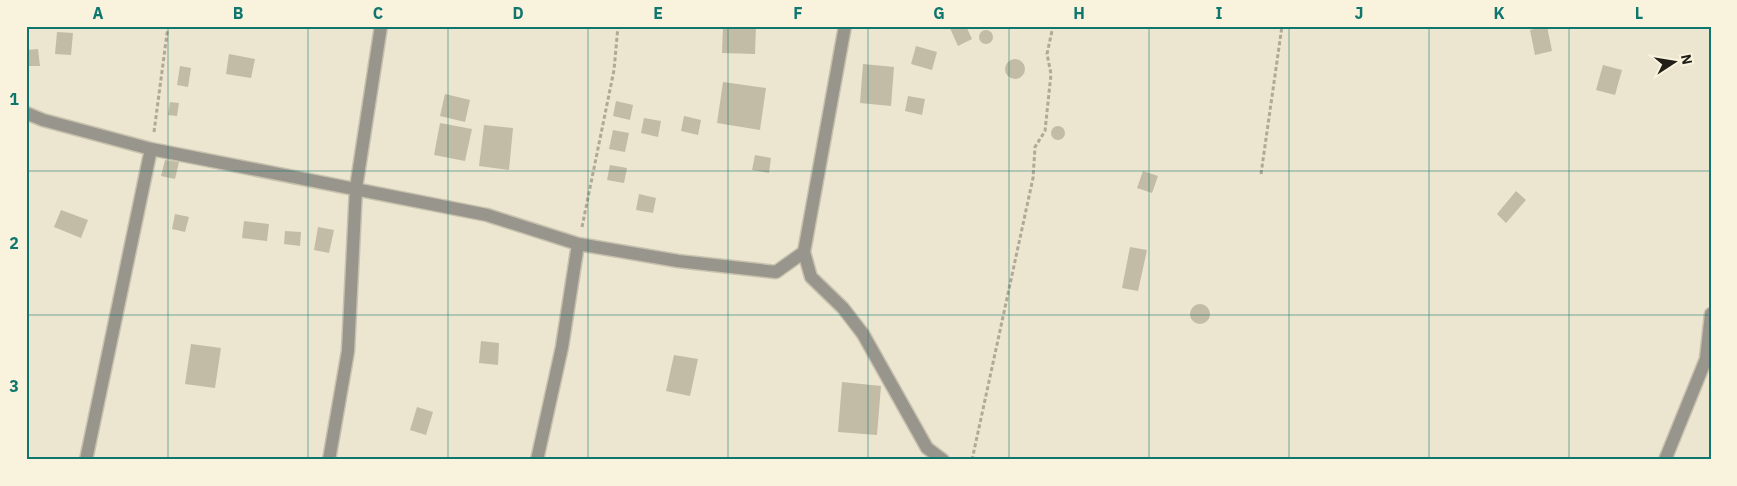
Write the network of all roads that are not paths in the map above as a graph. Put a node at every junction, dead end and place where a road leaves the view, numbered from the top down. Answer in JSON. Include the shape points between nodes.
{"nodes":[{"id":1,"x":381,"y":26,"type":"edge"},
{"id":2,"x":844,"y":26,"type":"edge"},
{"id":3,"x":26,"y":113,"type":"edge"},
{"id":4,"x":151,"y":149,"type":"junction"},
{"id":5,"x":356,"y":188,"type":"junction"},
{"id":6,"x":578,"y":244,"type":"junction"},
{"id":7,"x":804,"y":252,"type":"junction"},
{"id":8,"x":1711,"y":314,"type":"edge"},
{"id":9,"x":86,"y":460,"type":"edge"},
{"id":10,"x":329,"y":460,"type":"edge"},
{"id":11,"x":537,"y":460,"type":"edge"},
{"id":12,"x":943,"y":460,"type":"edge"},
{"id":13,"x":1665,"y":460,"type":"edge"}],
"edges":[{"from":1,"to":5,"type":"street"},
{"from":2,"to":7,"type":"street"},
{"from":3,"to":4,"type":"street"},
{"from":4,"to":5,"type":"street"},
{"from":4,"to":9,"type":"street"},
{"from":5,"to":6,"type":"street","via":[[487,216]]},
{"from":5,"to":10,"type":"street","via":[[348,352]]},
{"from":6,"to":7,"type":"street","via":[[678,261],[776,272]]},
{"from":6,"to":11,"type":"street","via":[[562,347]]},
{"from":7,"to":12,"type":"street","via":[[811,277],[843,308],[863,334],[927,448]]},
{"from":8,"to":13,"type":"street","via":[[1706,359]]}]}
